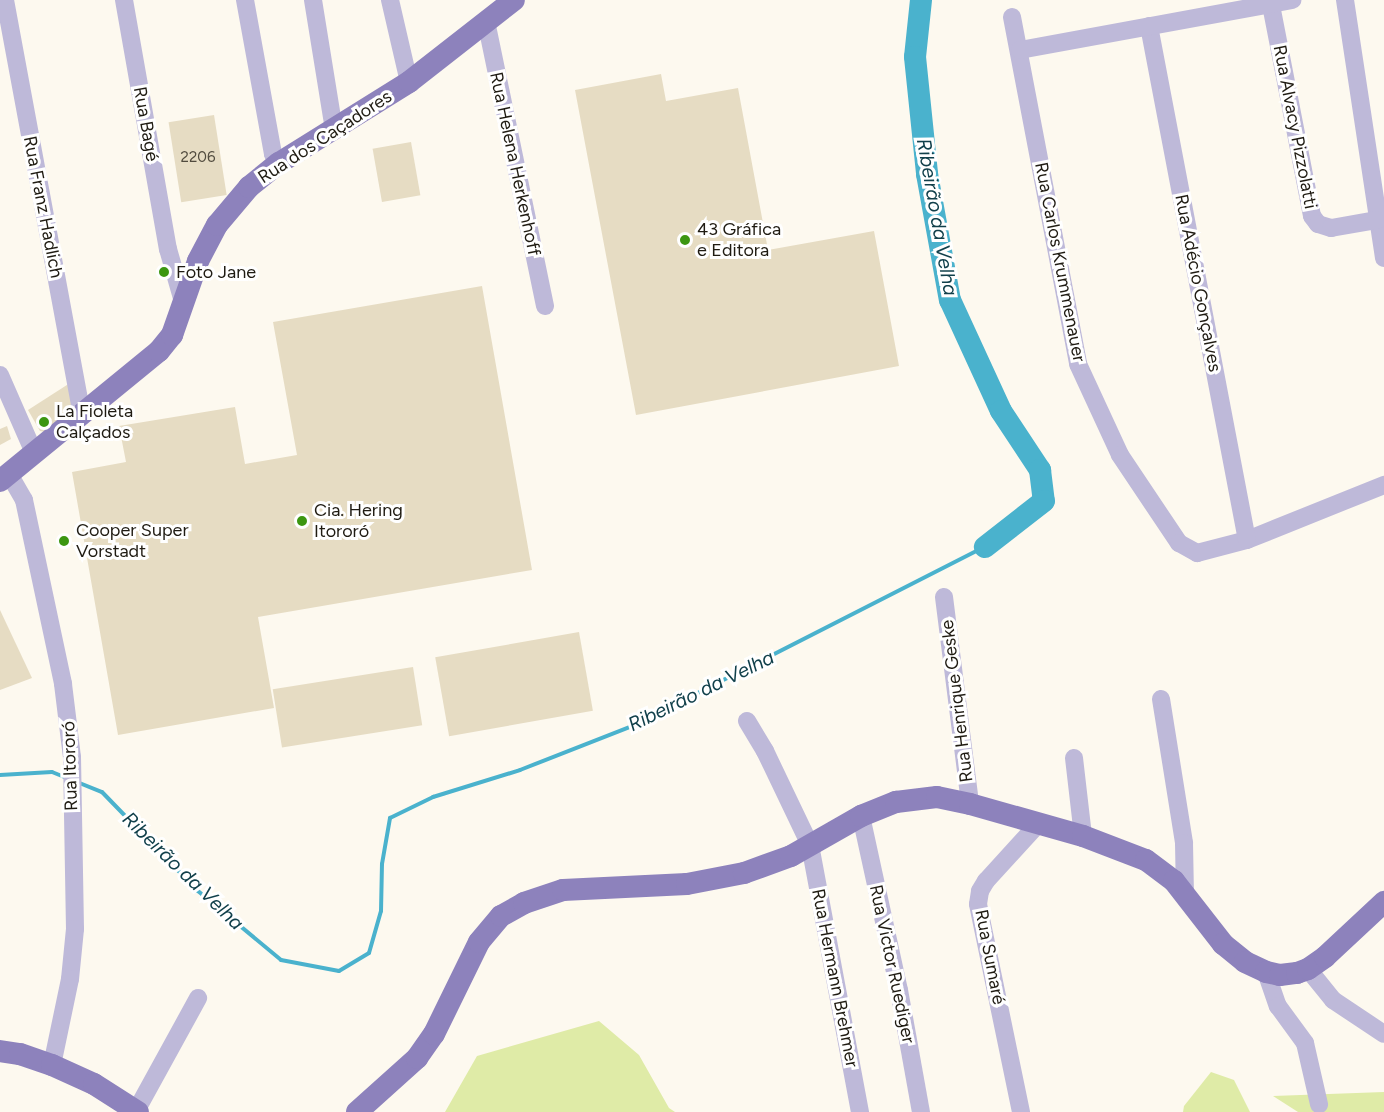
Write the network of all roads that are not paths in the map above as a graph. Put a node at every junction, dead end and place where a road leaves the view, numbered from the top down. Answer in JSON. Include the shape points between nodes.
{"nodes":[{"id":1,"x":5,"y":0,"type":"edge"},
{"id":2,"x":124,"y":0,"type":"edge"},
{"id":3,"x":245,"y":0,"type":"edge"},
{"id":4,"x":313,"y":0,"type":"edge"},
{"id":5,"x":390,"y":0,"type":"edge"},
{"id":6,"x":514,"y":0,"type":"edge"},
{"id":7,"x":1292,"y":0,"type":"edge"},
{"id":8,"x":1345,"y":0,"type":"edge"},
{"id":9,"x":1271,"y":4,"type":"junction"},
{"id":10,"x":1012,"y":17,"type":"dead end"},
{"id":11,"x":486,"y":21,"type":"junction"},
{"id":12,"x":1149,"y":26,"type":"junction"},
{"id":13,"x":1020,"y":50,"type":"junction"},
{"id":14,"x":409,"y":82,"type":"junction"},
{"id":15,"x":334,"y":129,"type":"junction"},
{"id":16,"x":279,"y":163,"type":"junction"},
{"id":17,"x":1377,"y":220,"type":"junction"},
{"id":18,"x":168,"y":249,"type":"junction"},
{"id":19,"x":1384,"y":258,"type":"edge"},
{"id":20,"x":198,"y":261,"type":"junction"},
{"id":21,"x":184,"y":305,"type":"junction"},
{"id":22,"x":544,"y":306,"type":"dead end"},
{"id":23,"x":0,"y":375,"type":"edge"},
{"id":24,"x":82,"y":414,"type":"junction"},
{"id":25,"x":34,"y":453,"type":"junction"},
{"id":26,"x":5,"y":477,"type":"edge"},
{"id":27,"x":1384,"y":485,"type":"edge"},
{"id":28,"x":1247,"y":540,"type":"junction"},
{"id":29,"x":944,"y":597,"type":"dead end"},
{"id":30,"x":1161,"y":699,"type":"dead end"},
{"id":31,"x":747,"y":721,"type":"dead end"},
{"id":32,"x":1074,"y":758,"type":"dead end"},
{"id":33,"x":970,"y":804,"type":"junction"},
{"id":34,"x":861,"y":816,"type":"junction"},
{"id":35,"x":1039,"y":823,"type":"junction"},
{"id":36,"x":1083,"y":836,"type":"junction"},
{"id":37,"x":810,"y":845,"type":"junction"},
{"id":38,"x":1185,"y":894,"type":"junction"},
{"id":39,"x":1384,"y":902,"type":"edge"},
{"id":40,"x":1308,"y":969,"type":"junction"},
{"id":41,"x":1266,"y":972,"type":"junction"},
{"id":42,"x":198,"y":999,"type":"dead end"},
{"id":43,"x":1384,"y":1034,"type":"edge"},
{"id":44,"x":0,"y":1051,"type":"edge"},
{"id":45,"x":52,"y":1065,"type":"junction"},
{"id":46,"x":1319,"y":1104,"type":"dead end"},
{"id":47,"x":137,"y":1111,"type":"edge"},
{"id":48,"x":357,"y":1112,"type":"edge"},
{"id":49,"x":860,"y":1112,"type":"edge"},
{"id":50,"x":921,"y":1112,"type":"edge"},
{"id":51,"x":1021,"y":1112,"type":"edge"}],
"edges":[{"from":1,"to":24,"type":"street","name":"Rua Franz Hadlich"},
{"from":2,"to":18,"type":"street","name":"Rua Bagé"},
{"from":3,"to":16,"type":"street","via":[[273,154]]},
{"from":4,"to":15,"type":"street"},
{"from":5,"to":14,"type":"street"},
{"from":6,"to":11,"type":"main road","name":"Rua dos Caçadores"},
{"from":7,"to":9,"type":"street"},
{"from":8,"to":17,"type":"street"},
{"from":9,"to":12,"type":"street"},
{"from":9,"to":17,"type":"street","name":"Rua Alvacy Pizzolatti","via":[[1312,216],[1318,224],[1331,228]]},
{"from":10,"to":13,"type":"street","name":"Rua Carlos Krummenauer"},
{"from":11,"to":14,"type":"main road","name":"Rua dos Caçadores"},
{"from":11,"to":22,"type":"street","name":"Rua Helena Herkenhoff"},
{"from":12,"to":13,"type":"street"},
{"from":12,"to":28,"type":"street","name":"Rua Adécio Gonçalves"},
{"from":13,"to":28,"type":"street","name":"Rua Carlos Krummenauer","via":[[1078,364],[1120,455],[1179,543],[1188,550],[1197,553]]},
{"from":14,"to":15,"type":"main road","name":"Rua dos Caçadores"},
{"from":15,"to":16,"type":"main road","name":"Rua dos Caçadores"},
{"from":16,"to":20,"type":"main road","name":"Rua dos Caçadores","via":[[231,206]]},
{"from":17,"to":19,"type":"street"},
{"from":18,"to":20,"type":"street"},
{"from":18,"to":21,"type":"street","name":"Rua Bagé"},
{"from":20,"to":21,"type":"main road","name":"Rua dos Caçadores"},
{"from":21,"to":24,"type":"main road","name":"Rua dos Caçadores","via":[[172,335],[159,351]]},
{"from":23,"to":25,"type":"street"},
{"from":24,"to":25,"type":"main road","name":"Rua dos Caçadores"},
{"from":25,"to":26,"type":"main road","name":"Rua dos Caçadores"},
{"from":26,"to":45,"type":"street","name":"Rua Itororó","via":[[24,500],[67,706],[72,757],[74,950]]},
{"from":27,"to":28,"type":"street"},
{"from":29,"to":33,"type":"street","name":"Rua Henrique Geske"},
{"from":30,"to":38,"type":"street","via":[[1184,843]]},
{"from":31,"to":37,"type":"street","name":"Rua Hermann Brehmer"},
{"from":32,"to":36,"type":"street"},
{"from":33,"to":34,"type":"main road","via":[[937,797],[917,799]]},
{"from":33,"to":35,"type":"main road"},
{"from":34,"to":37,"type":"main road"},
{"from":34,"to":50,"type":"street","name":"Rua Victor Ruediger"},
{"from":35,"to":36,"type":"main road"},
{"from":35,"to":51,"type":"street","name":"Rua Sumaré","via":[[986,881],[978,904]]},
{"from":36,"to":38,"type":"main road","via":[[1146,860],[1165,872]]},
{"from":37,"to":48,"type":"main road","via":[[744,873],[687,884],[562,890],[516,907],[501,916],[479,942],[434,1034],[417,1058]]},
{"from":37,"to":49,"type":"street","name":"Rua Hermann Brehmer"},
{"from":38,"to":41,"type":"main road","via":[[1223,944],[1245,962]]},
{"from":39,"to":40,"type":"main road"},
{"from":40,"to":41,"type":"main road","via":[[1280,975]]},
{"from":40,"to":43,"type":"street","via":[[1333,1000]]},
{"from":41,"to":46,"type":"street","via":[[1278,1006],[1305,1043]]},
{"from":42,"to":47,"type":"street"},
{"from":44,"to":45,"type":"main road"},
{"from":45,"to":47,"type":"main road","via":[[94,1084]]}]}
